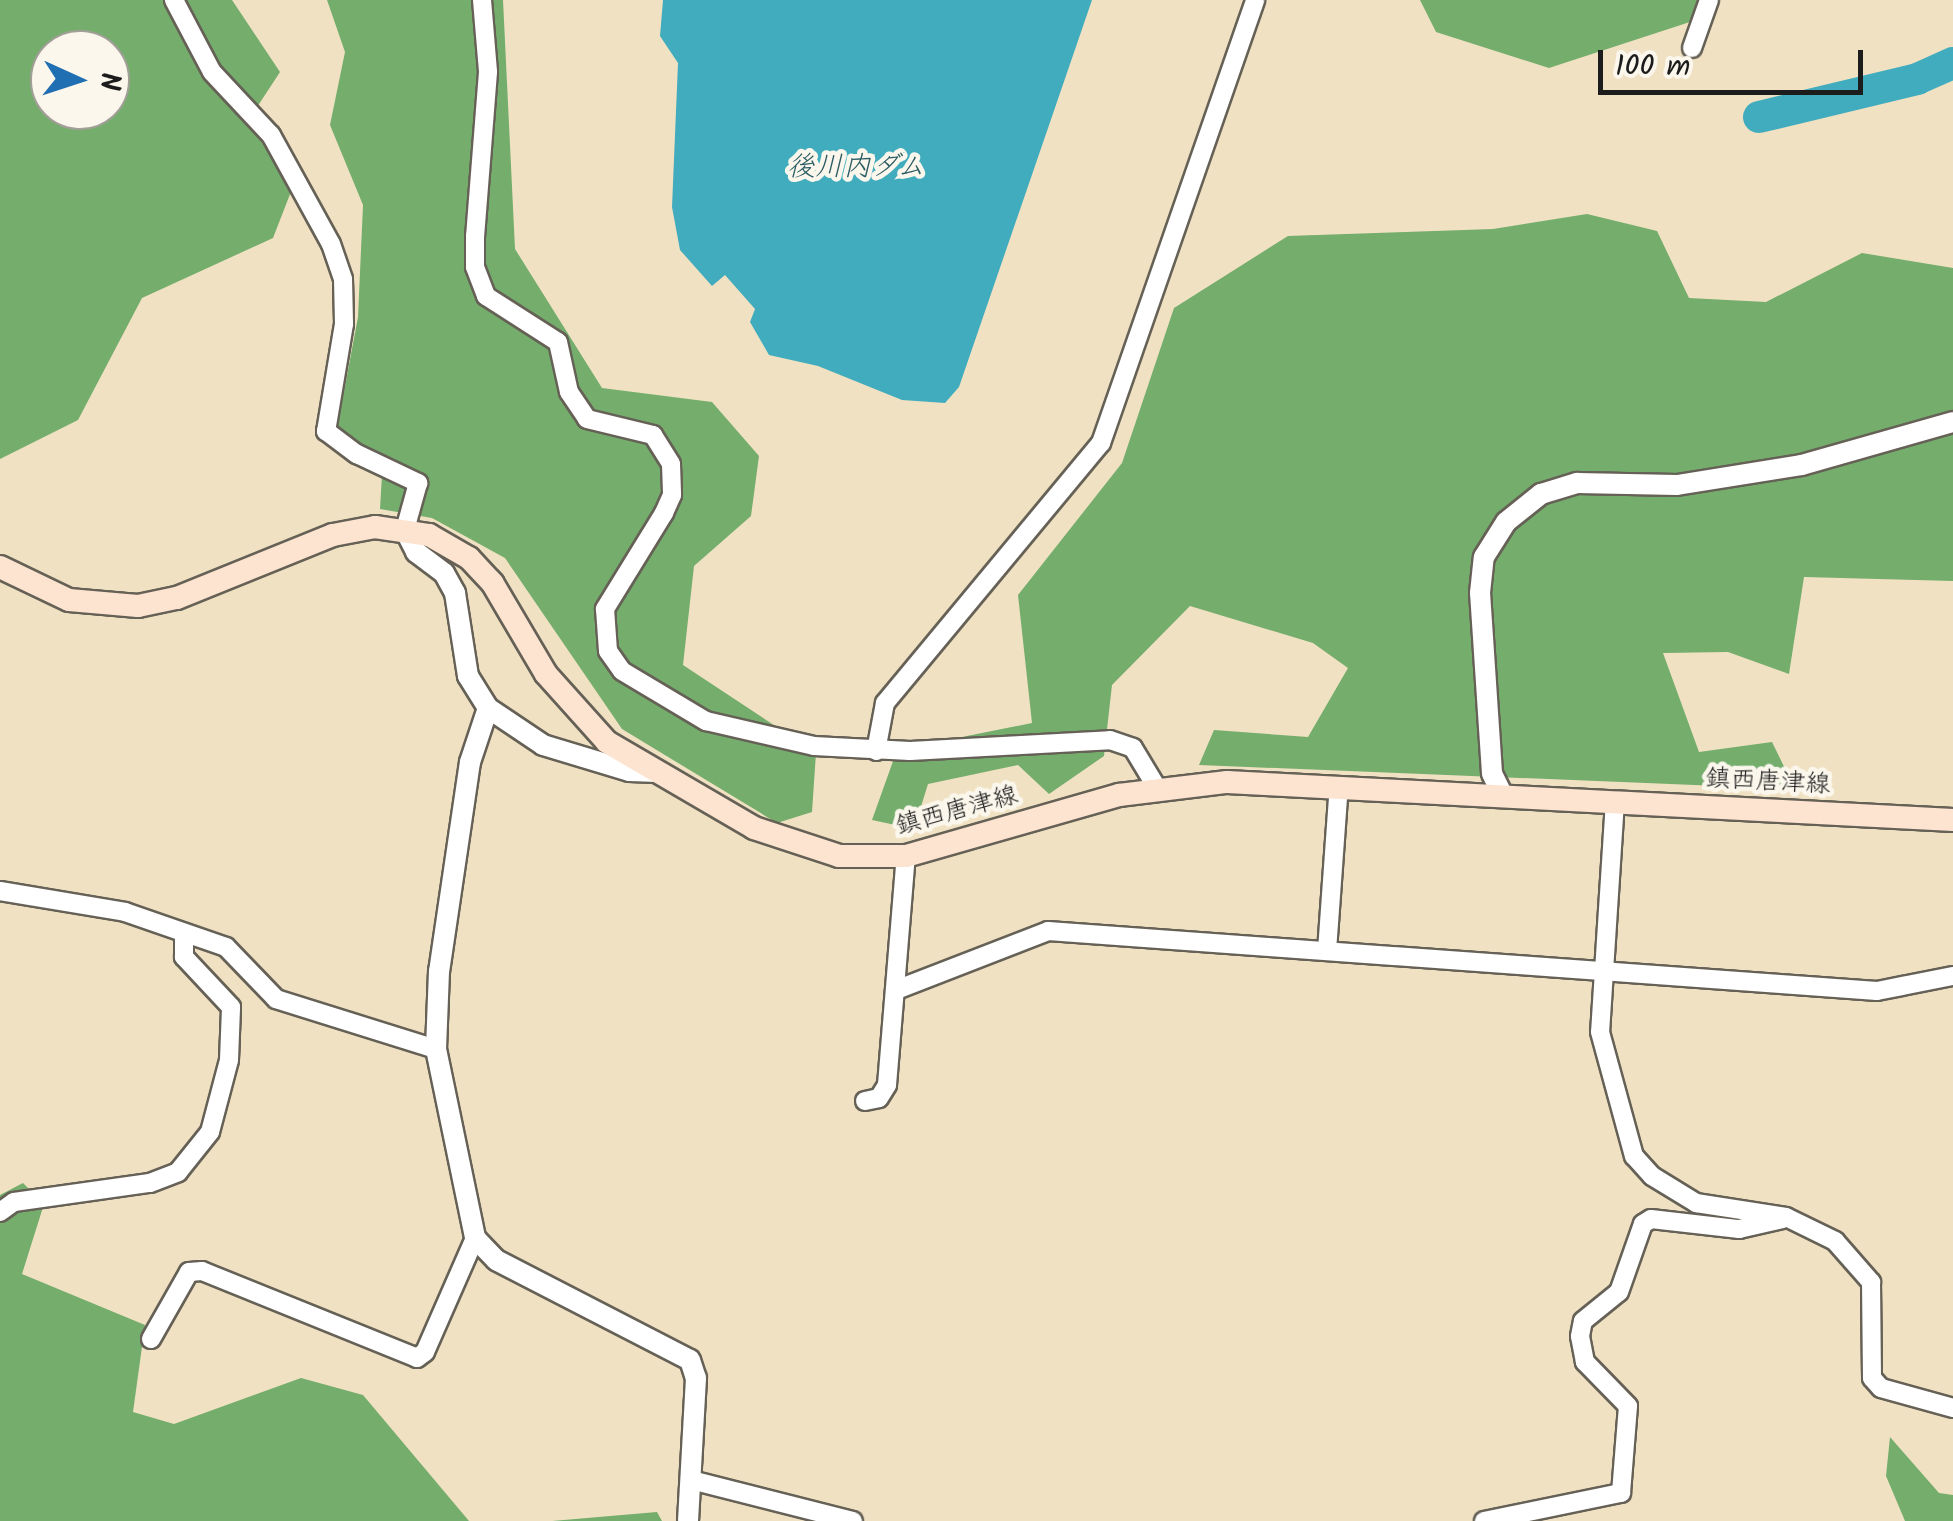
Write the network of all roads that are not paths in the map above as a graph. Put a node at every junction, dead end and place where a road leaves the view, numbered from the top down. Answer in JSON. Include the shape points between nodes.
{"nodes":[{"id":1,"x":174,"y":0,"type":"edge"},
{"id":2,"x":482,"y":0,"type":"edge"},
{"id":3,"x":1256,"y":0,"type":"edge"},
{"id":4,"x":1709,"y":0,"type":"edge"},
{"id":5,"x":1692,"y":48,"type":"dead end"},
{"id":6,"x":1953,"y":422,"type":"edge"},
{"id":7,"x":405,"y":530,"type":"junction"},
{"id":8,"x":0,"y":567,"type":"edge"},
{"id":9,"x":488,"y":708,"type":"junction"},
{"id":10,"x":876,"y":751,"type":"junction"},
{"id":11,"x":658,"y":772,"type":"junction"},
{"id":12,"x":1157,"y":788,"type":"junction"},
{"id":13,"x":1503,"y":796,"type":"junction"},
{"id":14,"x":1338,"y":798,"type":"dead end"},
{"id":15,"x":1615,"y":802,"type":"junction"},
{"id":16,"x":1953,"y":820,"type":"edge"},
{"id":17,"x":906,"y":856,"type":"junction"},
{"id":18,"x":0,"y":891,"type":"edge"},
{"id":19,"x":184,"y":937,"type":"junction"},
{"id":20,"x":1327,"y":950,"type":"junction"},
{"id":21,"x":1600,"y":969,"type":"junction"},
{"id":22,"x":1953,"y":976,"type":"edge"},
{"id":23,"x":896,"y":990,"type":"junction"},
{"id":24,"x":436,"y":1049,"type":"junction"},
{"id":25,"x":865,"y":1101,"type":"dead end"},
{"id":26,"x":0,"y":1212,"type":"edge"},
{"id":27,"x":1786,"y":1217,"type":"junction"},
{"id":28,"x":474,"y":1238,"type":"junction"},
{"id":29,"x":151,"y":1339,"type":"dead end"},
{"id":30,"x":1953,"y":1408,"type":"edge"},
{"id":31,"x":691,"y":1480,"type":"junction"},
{"id":32,"x":688,"y":1521,"type":"edge"},
{"id":33,"x":853,"y":1521,"type":"edge"},
{"id":34,"x":1484,"y":1521,"type":"edge"}],
"edges":[{"from":1,"to":7,"type":"street","via":[[212,72],[271,135],[332,244],[344,279],[344,324],[326,431],[418,483]]},
{"from":2,"to":10,"type":"street","via":[[488,72],[475,267],[486,296],[558,342],[569,392],[587,418],[653,435],[672,464],[664,512],[605,609],[608,651],[643,688],[706,721],[769,739]]},
{"from":3,"to":10,"type":"street","via":[[1101,443],[884,704]]},
{"from":4,"to":5,"type":"street"},
{"from":6,"to":13,"type":"street","via":[[1802,465],[1695,482],[1577,483],[1541,494],[1506,522],[1484,557],[1480,593],[1492,774]]},
{"from":7,"to":8,"type":"main road","name":"鎮西唐津線","via":[[333,535],[176,598],[138,606],[69,600]]},
{"from":7,"to":9,"type":"street","via":[[455,594],[468,676]]},
{"from":7,"to":11,"type":"main road","name":"鎮西唐津線","via":[[468,558],[493,584],[578,716]]},
{"from":9,"to":11,"type":"street","via":[[543,745],[629,772]]},
{"from":9,"to":24,"type":"street","via":[[467,781],[439,971]]},
{"from":10,"to":12,"type":"street","via":[[1110,740],[1133,748]]},
{"from":11,"to":17,"type":"main road","name":"鎮西唐津線","via":[[796,844],[839,856]]},
{"from":12,"to":13,"type":"main road","name":"鎮西唐津線","via":[[1227,782]]},
{"from":12,"to":17,"type":"main road","name":"鎮西唐津線"},
{"from":13,"to":15,"type":"main road","name":"鎮西唐津線"},
{"from":14,"to":20,"type":"street"},
{"from":15,"to":16,"type":"main road","name":"鎮西唐津線"},
{"from":15,"to":21,"type":"street"},
{"from":17,"to":23,"type":"street"},
{"from":18,"to":19,"type":"street","via":[[125,912]]},
{"from":19,"to":24,"type":"street","via":[[239,956],[276,1000]]},
{"from":19,"to":26,"type":"street","via":[[191,968],[222,990],[231,1007],[229,1060],[210,1132],[178,1172],[150,1183],[14,1202]]},
{"from":20,"to":21,"type":"street"},
{"from":20,"to":23,"type":"street","via":[[1048,931]]},
{"from":21,"to":22,"type":"street","via":[[1877,991]]},
{"from":21,"to":27,"type":"street","via":[[1600,1032],[1634,1156],[1652,1176],[1696,1202]]},
{"from":23,"to":25,"type":"street","via":[[888,1085],[879,1098]]},
{"from":24,"to":28,"type":"street"},
{"from":27,"to":30,"type":"street","via":[[1835,1241],[1871,1282],[1872,1378],[1881,1388]]},
{"from":27,"to":34,"type":"street","via":[[1739,1229],[1643,1224],[1619,1292],[1583,1321],[1580,1336],[1585,1362],[1628,1406],[1621,1493]]},
{"from":28,"to":29,"type":"street","via":[[417,1358],[202,1271],[189,1272]]},
{"from":28,"to":31,"type":"street","via":[[496,1260],[690,1360],[696,1378]]},
{"from":31,"to":32,"type":"street"},
{"from":31,"to":33,"type":"street"}]}
